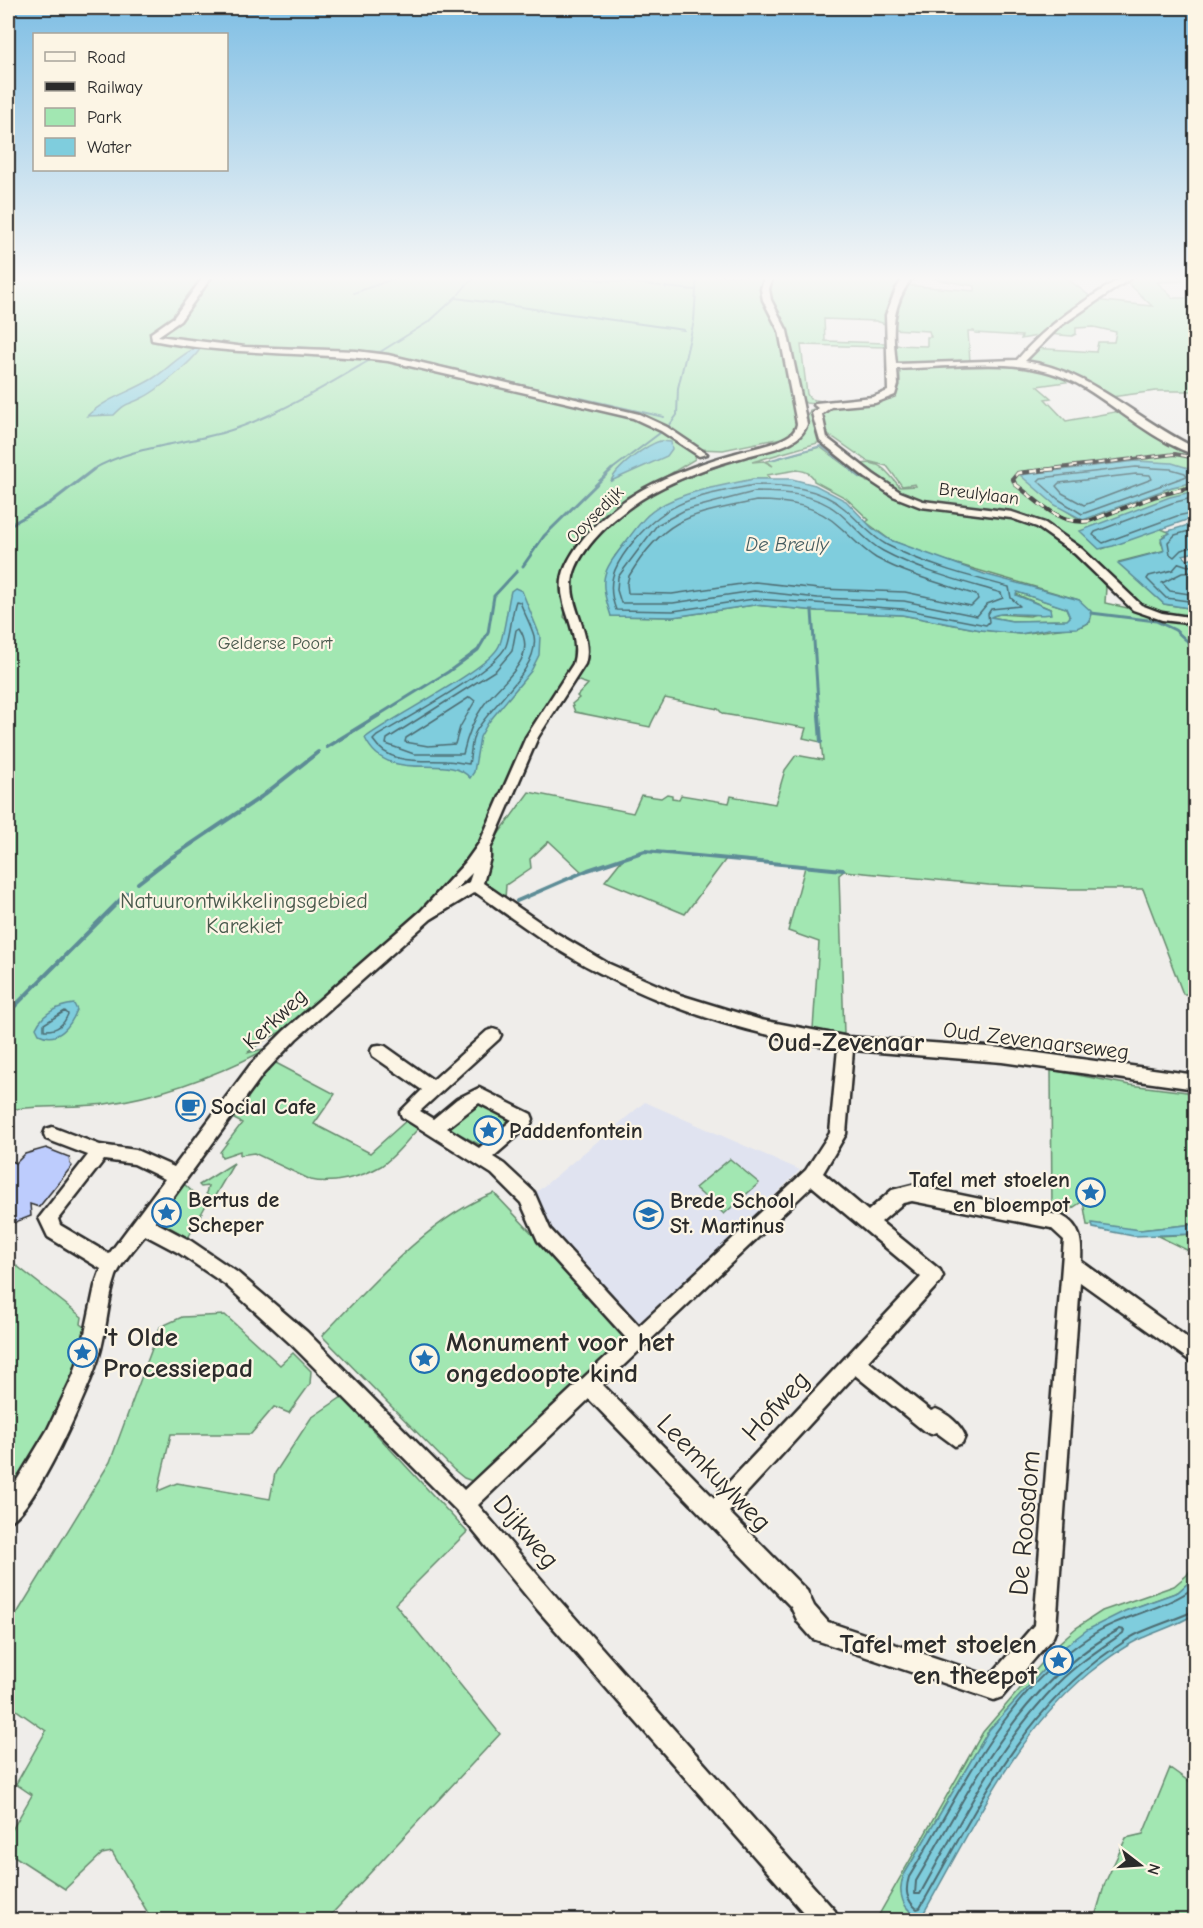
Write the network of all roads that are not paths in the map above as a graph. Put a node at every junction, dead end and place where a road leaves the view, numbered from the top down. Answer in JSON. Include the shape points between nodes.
{"nodes":[{"id":1,"x":422,"y":366,"type":"edge"},
{"id":2,"x":789,"y":366,"type":"edge"},
{"id":3,"x":919,"y":366,"type":"edge"},
{"id":4,"x":1034,"y":366,"type":"edge"},
{"id":5,"x":893,"y":367,"type":"joint"},
{"id":6,"x":795,"y":397,"type":"junction"},
{"id":7,"x":829,"y":404,"type":"junction"},
{"id":8,"x":811,"y":406,"type":"junction"},
{"id":9,"x":801,"y":419,"type":"junction"},
{"id":10,"x":813,"y":436,"type":"junction"},
{"id":11,"x":787,"y":440,"type":"junction"},
{"id":12,"x":767,"y":448,"type":"junction"},
{"id":13,"x":1196,"y":452,"type":"edge"},
{"id":14,"x":702,"y":454,"type":"junction"},
{"id":15,"x":653,"y":488,"type":"junction"},
{"id":16,"x":1196,"y":621,"type":"edge"},
{"id":17,"x":483,"y":849,"type":"junction"},
{"id":18,"x":475,"y":885,"type":"junction"},
{"id":19,"x":426,"y":915,"type":"junction"},
{"id":20,"x":493,"y":1035,"type":"dead end"},
{"id":21,"x":846,"y":1043,"type":"junction"},
{"id":22,"x":379,"y":1051,"type":"dead end"},
{"id":23,"x":1196,"y":1082,"type":"edge"},
{"id":24,"x":432,"y":1088,"type":"junction"},
{"id":25,"x":433,"y":1128,"type":"junction"},
{"id":26,"x":52,"y":1134,"type":"dead end"},
{"id":27,"x":100,"y":1152,"type":"junction"},
{"id":28,"x":481,"y":1157,"type":"junction"},
{"id":29,"x":812,"y":1175,"type":"junction"},
{"id":30,"x":176,"y":1176,"type":"junction"},
{"id":31,"x":868,"y":1222,"type":"junction"},
{"id":32,"x":142,"y":1224,"type":"junction"},
{"id":33,"x":112,"y":1265,"type":"junction"},
{"id":34,"x":1071,"y":1265,"type":"junction"},
{"id":35,"x":639,"y":1340,"type":"junction"},
{"id":36,"x":1196,"y":1356,"type":"edge"},
{"id":37,"x":854,"y":1362,"type":"junction"},
{"id":38,"x":590,"y":1386,"type":"junction"},
{"id":39,"x":955,"y":1436,"type":"dead end"},
{"id":40,"x":464,"y":1504,"type":"junction"},
{"id":41,"x":8,"y":1512,"type":"edge"},
{"id":42,"x":714,"y":1513,"type":"junction"},
{"id":43,"x":799,"y":1599,"type":"joint"},
{"id":44,"x":826,"y":1920,"type":"edge"}],
"edges":[{"from":1,"to":14,"type":"street","via":[[636,416]]},
{"from":2,"to":6,"type":"street"},
{"from":3,"to":5,"type":"street"},
{"from":4,"to":13,"type":"street","via":[[1079,382],[1161,435]]},
{"from":5,"to":7,"type":"street","via":[[894,389],[889,395]]},
{"from":6,"to":8,"type":"street"},
{"from":6,"to":9,"type":"street"},
{"from":7,"to":8,"type":"street"},
{"from":7,"to":10,"type":"street","via":[[817,413]]},
{"from":8,"to":9,"type":"street"},
{"from":9,"to":11,"type":"street","via":[[798,433]]},
{"from":10,"to":12,"type":"street","via":[[788,446]]},
{"from":10,"to":16,"type":"street","name":"Breulylaan","via":[[899,495],[923,505],[995,511],[1028,519],[1071,547],[1130,603],[1154,614]]},
{"from":11,"to":12,"type":"street","name":"Ooysedijk"},
{"from":11,"to":14,"type":"street"},
{"from":12,"to":15,"type":"street","name":"Ooysedijk","via":[[715,463]]},
{"from":14,"to":15,"type":"street"},
{"from":15,"to":17,"type":"street","name":"Ooysedijk","via":[[626,504],[585,547],[571,568],[567,604],[582,636],[584,653],[531,739]]},
{"from":17,"to":18,"type":"street"},
{"from":17,"to":19,"type":"street","name":"Ooysedijk"},
{"from":18,"to":19,"type":"street"},
{"from":18,"to":21,"type":"street","name":"Oud Zevenaarseweg","via":[[620,977],[689,1005],[785,1032]]},
{"from":19,"to":30,"type":"street","name":"Kerkweg","via":[[257,1069]]},
{"from":20,"to":24,"type":"street"},
{"from":21,"to":23,"type":"street","name":"Oud Zevenaarseweg","via":[[1002,1055]]},
{"from":21,"to":29,"type":"street","via":[[838,1134]]},
{"from":22,"to":24,"type":"street"},
{"from":24,"to":25,"type":"street","via":[[408,1112]]},
{"from":25,"to":28,"type":"street"},
{"from":25,"to":28,"type":"street","via":[[479,1095],[525,1119]]},
{"from":26,"to":27,"type":"street"},
{"from":27,"to":30,"type":"street","via":[[136,1157]]},
{"from":27,"to":33,"type":"street","via":[[48,1218],[54,1231]]},
{"from":28,"to":35,"type":"street","via":[[528,1198],[544,1235]]},
{"from":29,"to":31,"type":"street","name":"Hofweg"},
{"from":29,"to":35,"type":"street"},
{"from":30,"to":32,"type":"street","name":"Kerkweg"},
{"from":31,"to":34,"type":"street","name":"De Roosdom","via":[[898,1196],[912,1193],[1060,1222],[1071,1235]]},
{"from":31,"to":37,"type":"street","name":"Hofweg","via":[[934,1276]]},
{"from":32,"to":33,"type":"street","name":"Kerkweg"},
{"from":32,"to":40,"type":"street","name":"Dijkweg","via":[[232,1279],[325,1363]]},
{"from":33,"to":41,"type":"street","name":"Kerkweg","via":[[102,1287],[91,1352],[81,1381]]},
{"from":34,"to":36,"type":"street"},
{"from":34,"to":43,"type":"street","name":"De Roosdom","via":[[1045,1629],[994,1689],[820,1631]]},
{"from":35,"to":38,"type":"street"},
{"from":37,"to":39,"type":"street","via":[[931,1424],[936,1419]]},
{"from":37,"to":42,"type":"street","name":"Hofweg"},
{"from":38,"to":40,"type":"street"},
{"from":38,"to":42,"type":"street","name":"Leemkuylweg"},
{"from":40,"to":44,"type":"street","name":"Dijkweg"},
{"from":42,"to":43,"type":"street","name":"Leemkuylweg"}]}
